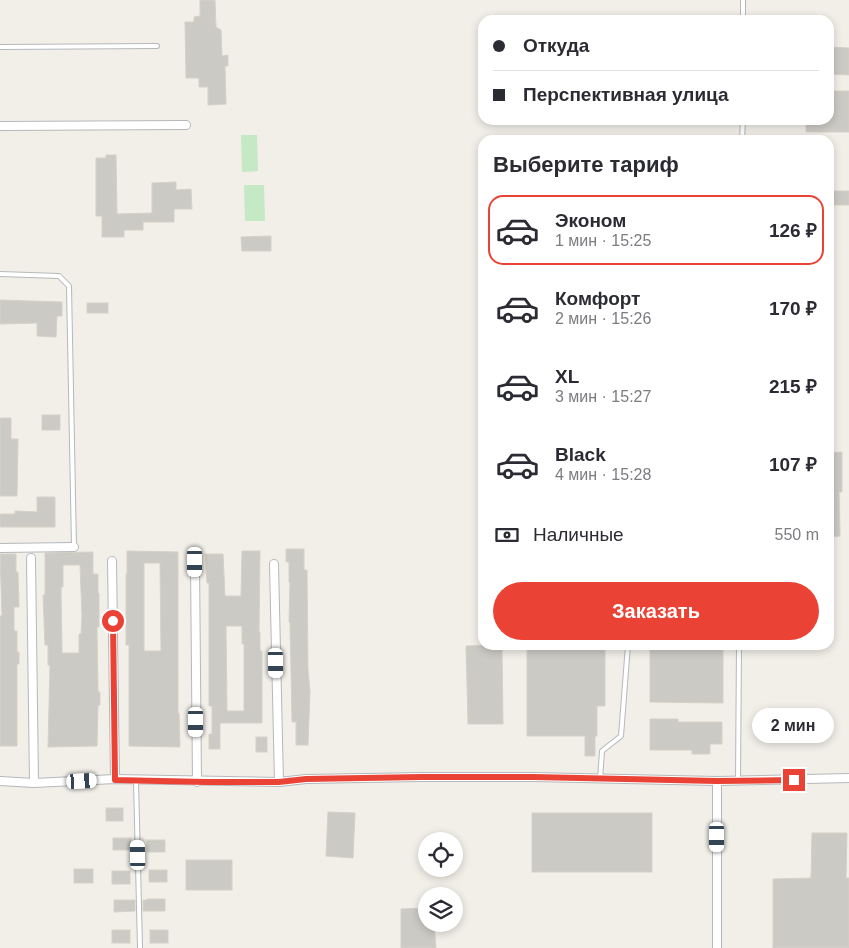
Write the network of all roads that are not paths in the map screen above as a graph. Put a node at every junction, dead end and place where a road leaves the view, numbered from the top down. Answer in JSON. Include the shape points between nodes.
{"nodes":[{"id":1,"x":743,"y":0,"type":"edge"},
{"id":2,"x":743,"y":15,"type":"edge"},
{"id":3,"x":156,"y":46,"type":"dead end"},
{"id":4,"x":0,"y":47,"type":"edge"},
{"id":5,"x":186,"y":125,"type":"dead end"},
{"id":6,"x":0,"y":126,"type":"edge"},
{"id":7,"x":0,"y":274,"type":"edge"},
{"id":8,"x":74,"y":547,"type":"joint"},
{"id":9,"x":0,"y":548,"type":"edge"},
{"id":10,"x":31,"y":558,"type":"dead end"},
{"id":11,"x":112,"y":561,"type":"dead end"},
{"id":12,"x":195,"y":562,"type":"dead end"},
{"id":13,"x":274,"y":564,"type":"dead end"},
{"id":14,"x":628,"y":650,"type":"edge"},
{"id":15,"x":739,"y":650,"type":"edge"},
{"id":16,"x":849,"y":778,"type":"edge"},
{"id":17,"x":600,"y":779,"type":"junction"},
{"id":18,"x":115,"y":780,"type":"junction"},
{"id":19,"x":136,"y":780,"type":"junction"},
{"id":20,"x":0,"y":781,"type":"edge"},
{"id":21,"x":717,"y":781,"type":"junction"},
{"id":22,"x":738,"y":781,"type":"junction"},
{"id":23,"x":197,"y":782,"type":"junction"},
{"id":24,"x":279,"y":782,"type":"junction"},
{"id":25,"x":34,"y":783,"type":"junction"},
{"id":26,"x":140,"y":948,"type":"edge"},
{"id":27,"x":717,"y":948,"type":"edge"}],
"edges":[{"from":1,"to":2,"type":"lane"},
{"from":3,"to":4,"type":"lane"},
{"from":5,"to":6,"type":"street"},
{"from":7,"to":8,"type":"lane","via":[[59,276],[70,286]]},
{"from":8,"to":9,"type":"street"},
{"from":10,"to":25,"type":"street"},
{"from":11,"to":18,"type":"street"},
{"from":12,"to":23,"type":"street"},
{"from":13,"to":24,"type":"street"},
{"from":14,"to":17,"type":"lane","via":[[622,736],[602,751]]},
{"from":15,"to":22,"type":"lane"},
{"from":16,"to":22,"type":"street"},
{"from":17,"to":21,"type":"street"},
{"from":17,"to":24,"type":"street","via":[[422,777]]},
{"from":18,"to":19,"type":"street"},
{"from":18,"to":25,"type":"street"},
{"from":19,"to":23,"type":"street"},
{"from":19,"to":26,"type":"lane"},
{"from":20,"to":25,"type":"street"},
{"from":21,"to":22,"type":"street"},
{"from":21,"to":27,"type":"street"},
{"from":23,"to":24,"type":"street"}]}
